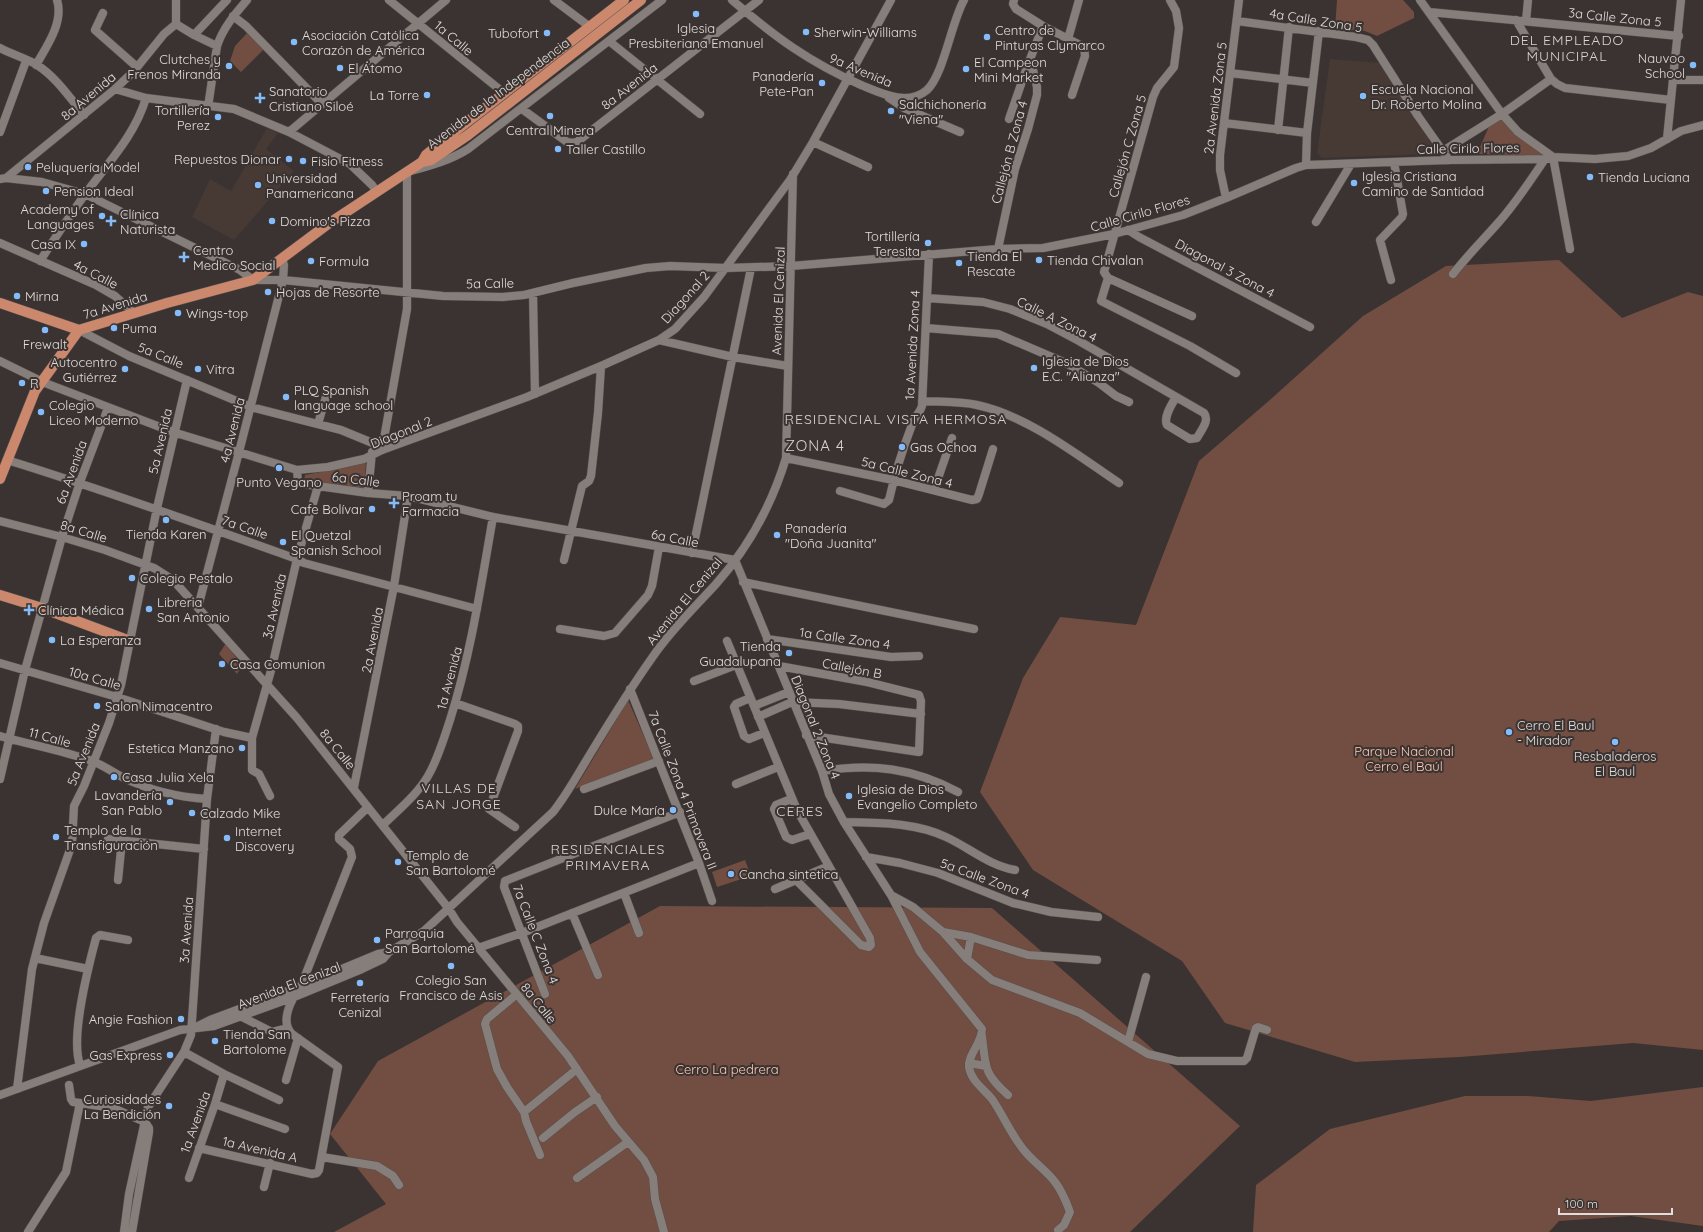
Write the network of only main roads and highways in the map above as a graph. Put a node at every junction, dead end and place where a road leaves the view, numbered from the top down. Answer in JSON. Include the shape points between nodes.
{"nodes":[{"id":1,"x":624,"y":0,"type":"edge"},
{"id":2,"x":641,"y":0,"type":"edge"},
{"id":3,"x":422,"y":162,"type":"junction"},
{"id":4,"x":0,"y":303,"type":"edge"},
{"id":5,"x":79,"y":330,"type":"junction"},
{"id":6,"x":0,"y":479,"type":"edge"},
{"id":7,"x":0,"y":595,"type":"edge"},
{"id":8,"x":130,"y":641,"type":"road end"}],
"edges":[{"from":1,"to":3,"type":"main road","name":"Avenida de la Independencia","via":[[426,155]]},
{"from":2,"to":3,"type":"main road","name":"Avenida de la Independencia","via":[[468,136],[431,160]]},
{"from":3,"to":5,"type":"main road","name":"7a Avenida","via":[[316,232],[253,280]]},
{"from":4,"to":5,"type":"main road","name":"5a Calle"},
{"from":5,"to":6,"type":"main road","name":"7a Avenida","via":[[35,391]]},
{"from":7,"to":8,"type":"main road"}]}
